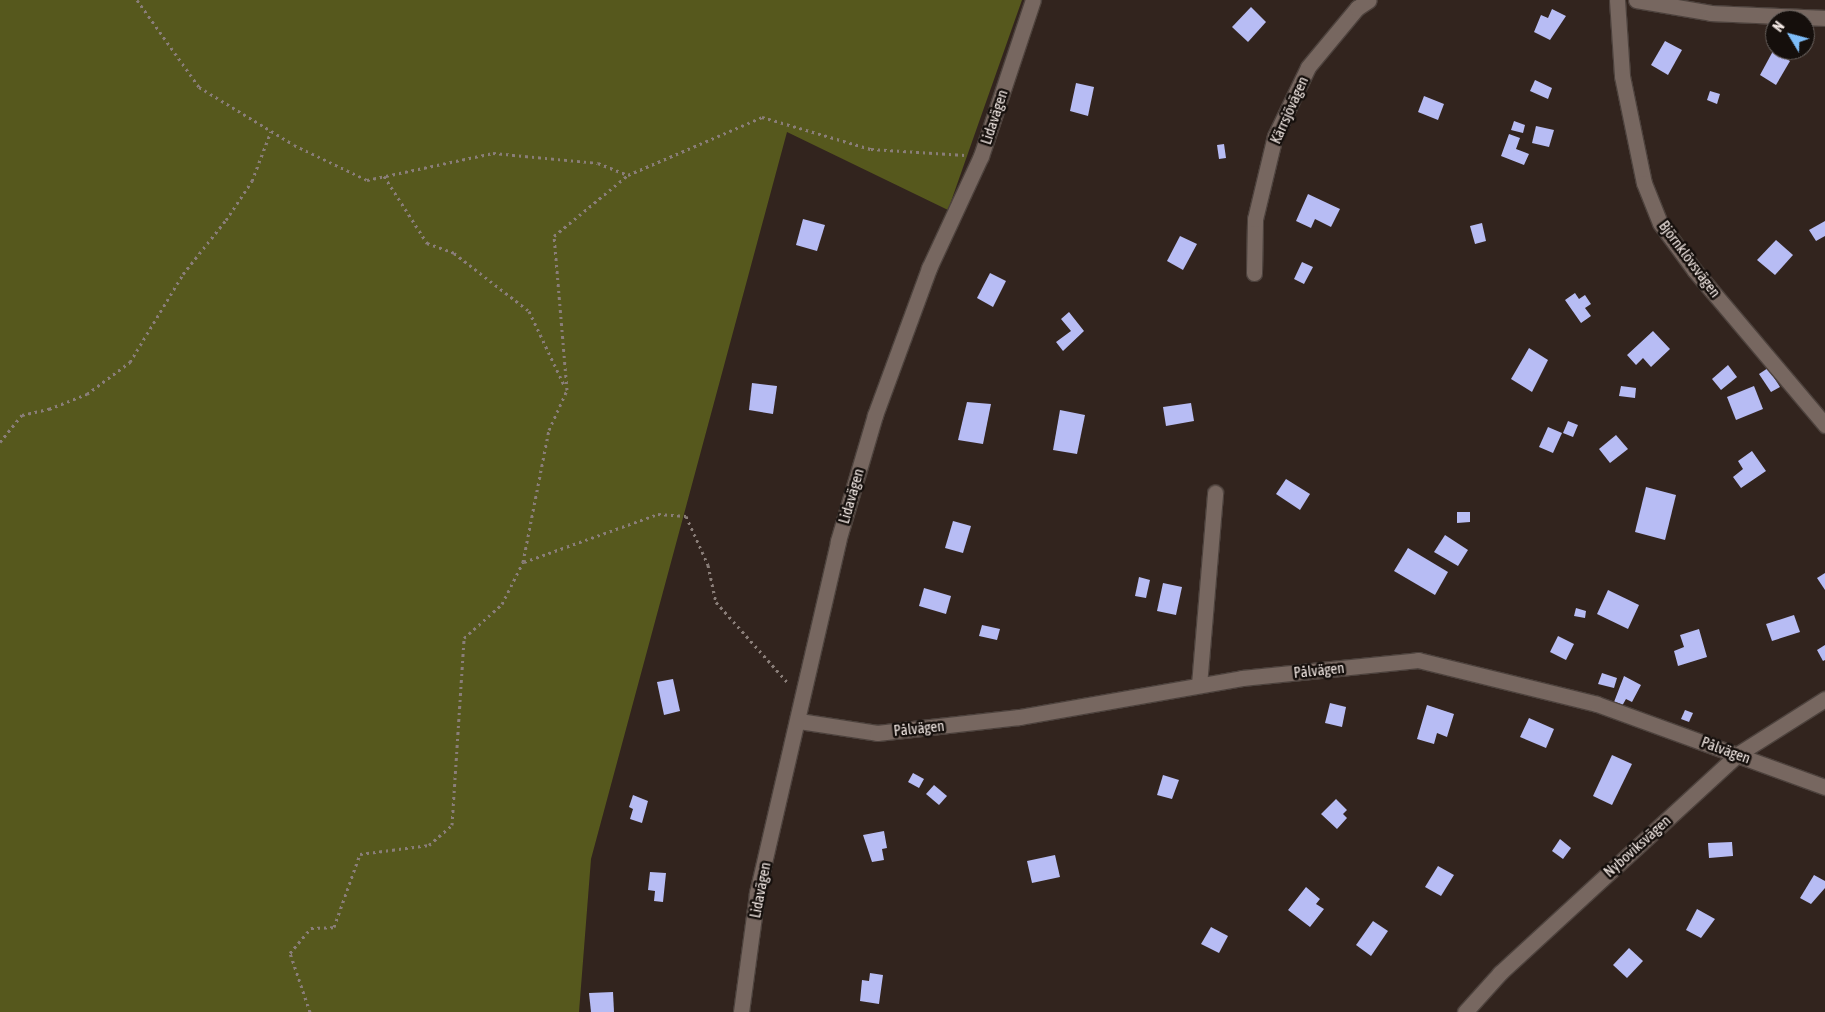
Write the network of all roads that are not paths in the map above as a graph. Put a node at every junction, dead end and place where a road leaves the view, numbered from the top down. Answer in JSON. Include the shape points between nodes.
{"nodes":[{"id":1,"x":1033,"y":0,"type":"edge"},
{"id":2,"x":1369,"y":0,"type":"edge"},
{"id":3,"x":1618,"y":0,"type":"edge"},
{"id":4,"x":1636,"y":0,"type":"edge"},
{"id":5,"x":1825,"y":18,"type":"edge"},
{"id":6,"x":1254,"y":273,"type":"dead end"},
{"id":7,"x":1825,"y":425,"type":"edge"},
{"id":8,"x":1215,"y":493,"type":"dead end"},
{"id":9,"x":1199,"y":685,"type":"junction"},
{"id":10,"x":1825,"y":699,"type":"edge"},
{"id":11,"x":799,"y":721,"type":"junction"},
{"id":12,"x":1738,"y":754,"type":"junction"},
{"id":13,"x":1825,"y":788,"type":"edge"},
{"id":14,"x":742,"y":1012,"type":"edge"},
{"id":15,"x":1465,"y":1012,"type":"edge"}],
"edges":[{"from":1,"to":11,"type":"street","name":"Lidavägen","via":[[981,156],[929,268],[875,415],[838,541]]},
{"from":2,"to":6,"type":"street","name":"Kärrsjövägen","via":[[1356,8],[1308,67],[1275,136],[1254,219]]},
{"from":3,"to":7,"type":"street","name":"Björnklövsvägen","via":[[1622,76],[1644,183],[1660,222],[1695,271]]},
{"from":4,"to":5,"type":"street","via":[[1711,13]]},
{"from":8,"to":9,"type":"street"},
{"from":9,"to":11,"type":"street","name":"Pålvägen","via":[[1019,717],[877,733]]},
{"from":9,"to":12,"type":"street","name":"Pålvägen","via":[[1418,660],[1596,704]]},
{"from":10,"to":12,"type":"street","name":"Nyboviksvägen"},
{"from":11,"to":14,"type":"street","name":"Lidavägen","via":[[758,893]]},
{"from":12,"to":13,"type":"street","name":"Pålvägen"},
{"from":12,"to":15,"type":"street","name":"Nyboviksvägen","via":[[1500,973]]}]}
